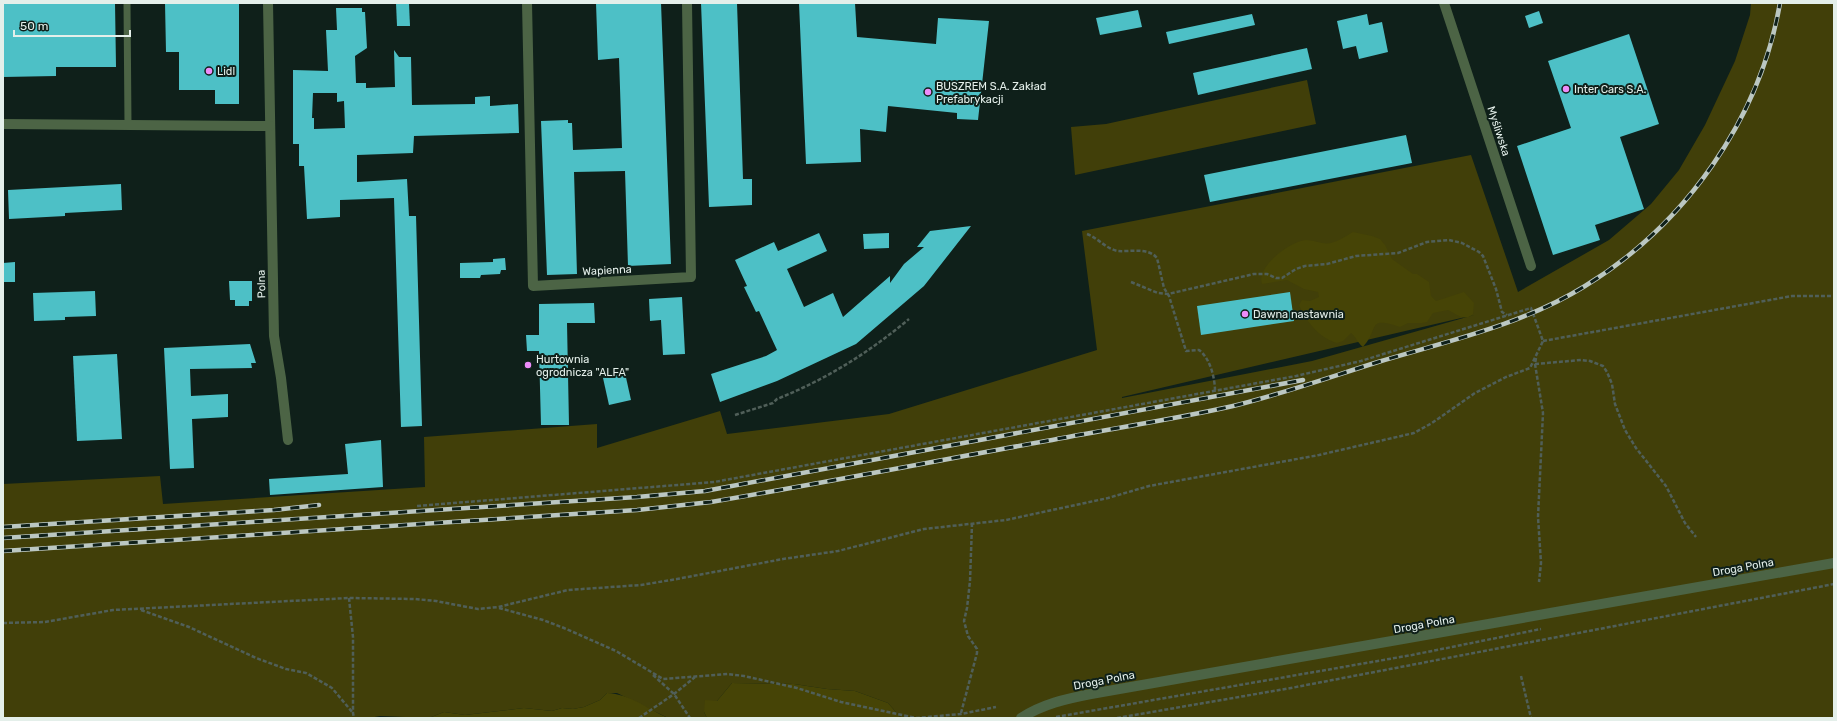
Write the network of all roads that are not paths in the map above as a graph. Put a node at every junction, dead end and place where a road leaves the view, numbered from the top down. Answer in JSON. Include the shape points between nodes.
{"nodes":[{"id":1,"x":127,"y":3,"type":"edge"},
{"id":2,"x":268,"y":3,"type":"edge"},
{"id":3,"x":527,"y":3,"type":"edge"},
{"id":4,"x":687,"y":3,"type":"edge"},
{"id":5,"x":1444,"y":3,"type":"edge"},
{"id":6,"x":3,"y":124,"type":"edge"},
{"id":7,"x":128,"y":125,"type":"junction"},
{"id":8,"x":270,"y":126,"type":"junction"},
{"id":9,"x":1531,"y":266,"type":"dead end"},
{"id":10,"x":288,"y":440,"type":"dead end"},
{"id":11,"x":1834,"y":563,"type":"edge"},
{"id":12,"x":1021,"y":718,"type":"edge"}],
"edges":[{"from":1,"to":7,"type":"lane"},
{"from":2,"to":8,"type":"street","name":"Polna"},
{"from":3,"to":4,"type":"street","name":"Wapienna","via":[[533,286],[691,277]]},
{"from":5,"to":9,"type":"street","name":"Myśliwska"},
{"from":6,"to":7,"type":"street"},
{"from":7,"to":8,"type":"street"},
{"from":8,"to":10,"type":"street","name":"Polna","via":[[274,336],[282,378]]},
{"from":11,"to":12,"type":"street","name":"Droga Polna","via":[[1057,701]]}]}
